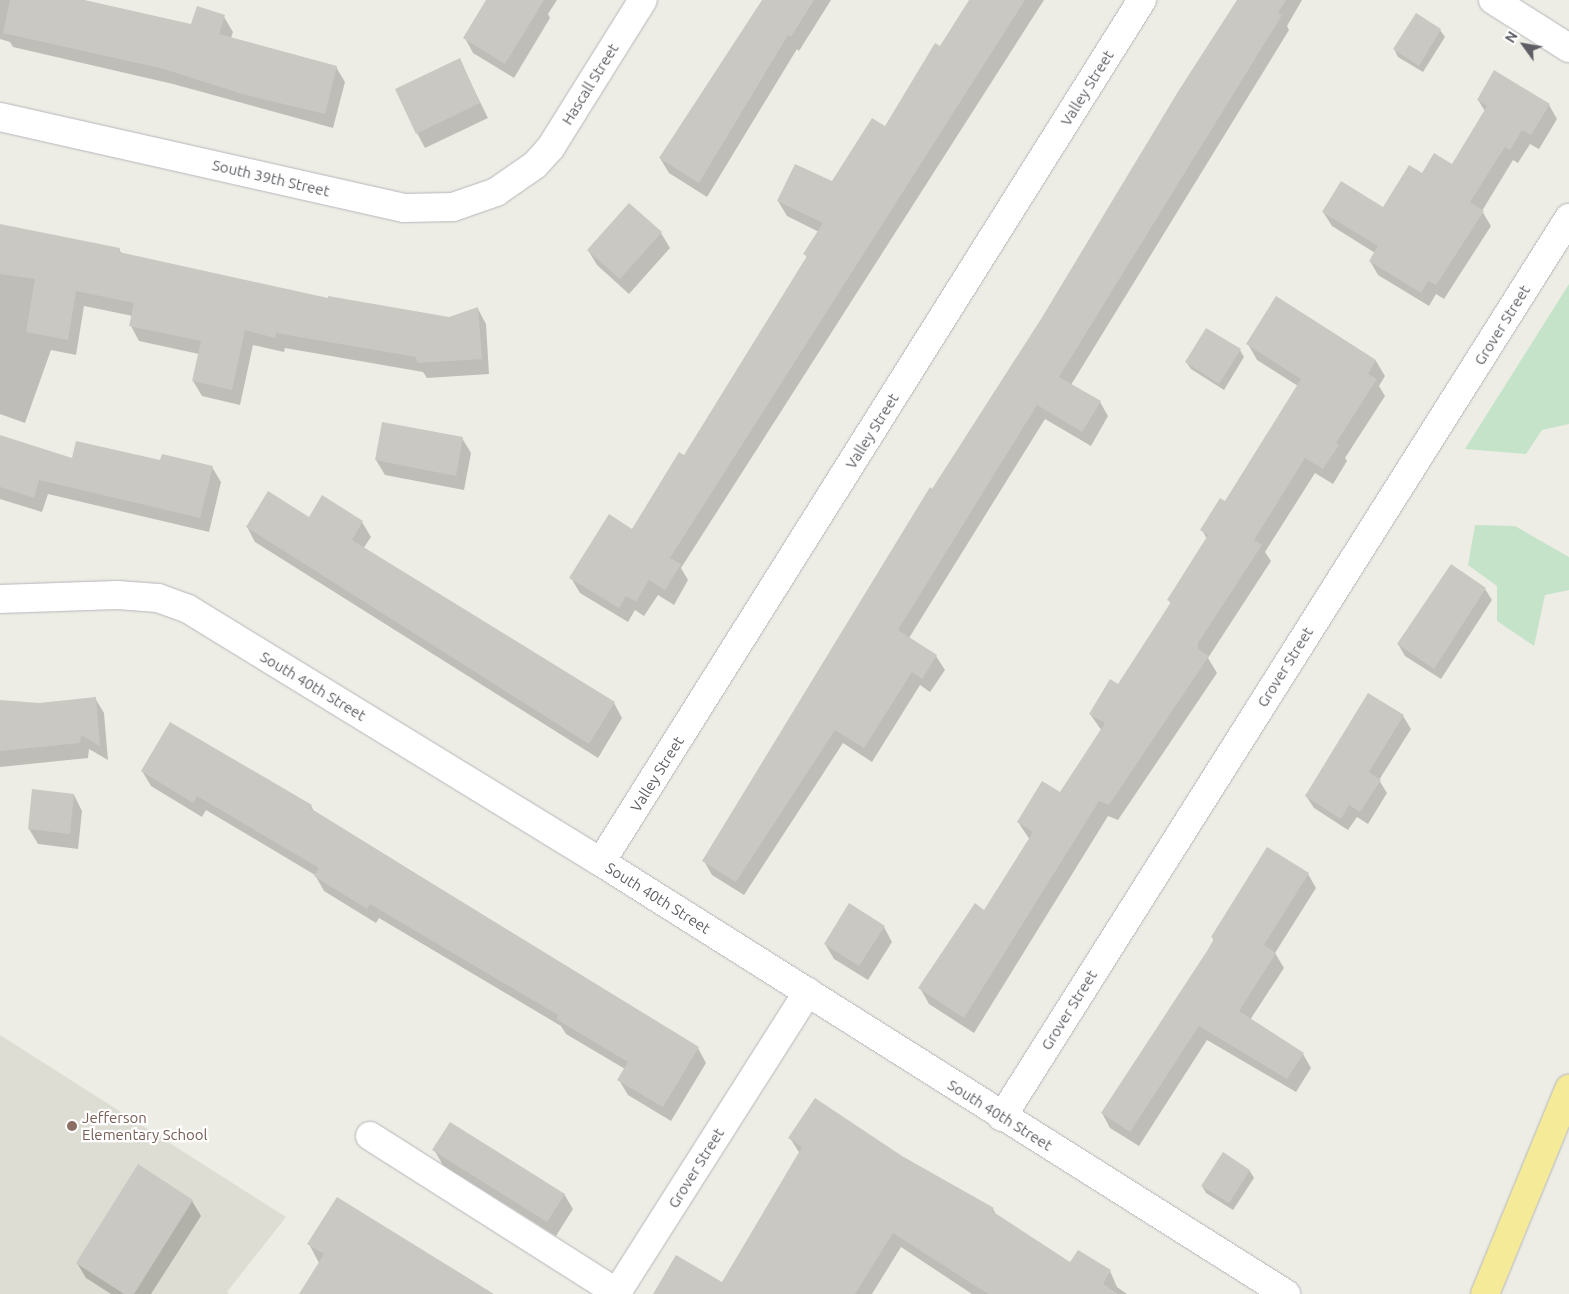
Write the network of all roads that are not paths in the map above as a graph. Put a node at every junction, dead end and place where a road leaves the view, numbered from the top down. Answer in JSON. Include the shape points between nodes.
{"nodes":[{"id":1,"x":643,"y":0,"type":"edge"},
{"id":2,"x":1142,"y":0,"type":"edge"},
{"id":3,"x":1493,"y":0,"type":"edge"},
{"id":4,"x":1569,"y":48,"type":"edge"},
{"id":5,"x":0,"y":116,"type":"edge"},
{"id":6,"x":535,"y":165,"type":"joint"},
{"id":7,"x":1569,"y":218,"type":"edge"},
{"id":8,"x":0,"y":599,"type":"edge"},
{"id":9,"x":601,"y":862,"type":"junction"},
{"id":10,"x":808,"y":992,"type":"junction"},
{"id":11,"x":1569,"y":1089,"type":"edge"},
{"id":12,"x":1002,"y":1117,"type":"junction"},
{"id":13,"x":370,"y":1136,"type":"dead end"},
{"id":14,"x":616,"y":1294,"type":"edge"},
{"id":15,"x":1286,"y":1294,"type":"edge"},
{"id":16,"x":1485,"y":1294,"type":"edge"}],
"edges":[{"from":1,"to":6,"type":"street","name":"Hascall Street","via":[[551,147]]},
{"from":2,"to":9,"type":"street","name":"Valley Street"},
{"from":3,"to":4,"type":"street"},
{"from":5,"to":6,"type":"street","name":"South 39th Street","via":[[404,208],[453,207],[496,192]]},
{"from":7,"to":12,"type":"street","name":"Grover Street"},
{"from":8,"to":9,"type":"street","name":"South 40th Street","via":[[118,595],[158,598],[188,609]]},
{"from":9,"to":10,"type":"street","name":"South 40th Street"},
{"from":10,"to":12,"type":"street","name":"South 40th Street"},
{"from":10,"to":14,"type":"street","name":"Grover Street"},
{"from":11,"to":16,"type":"highway"},
{"from":12,"to":15,"type":"street","name":"South 40th Street"},
{"from":13,"to":14,"type":"street"}]}
